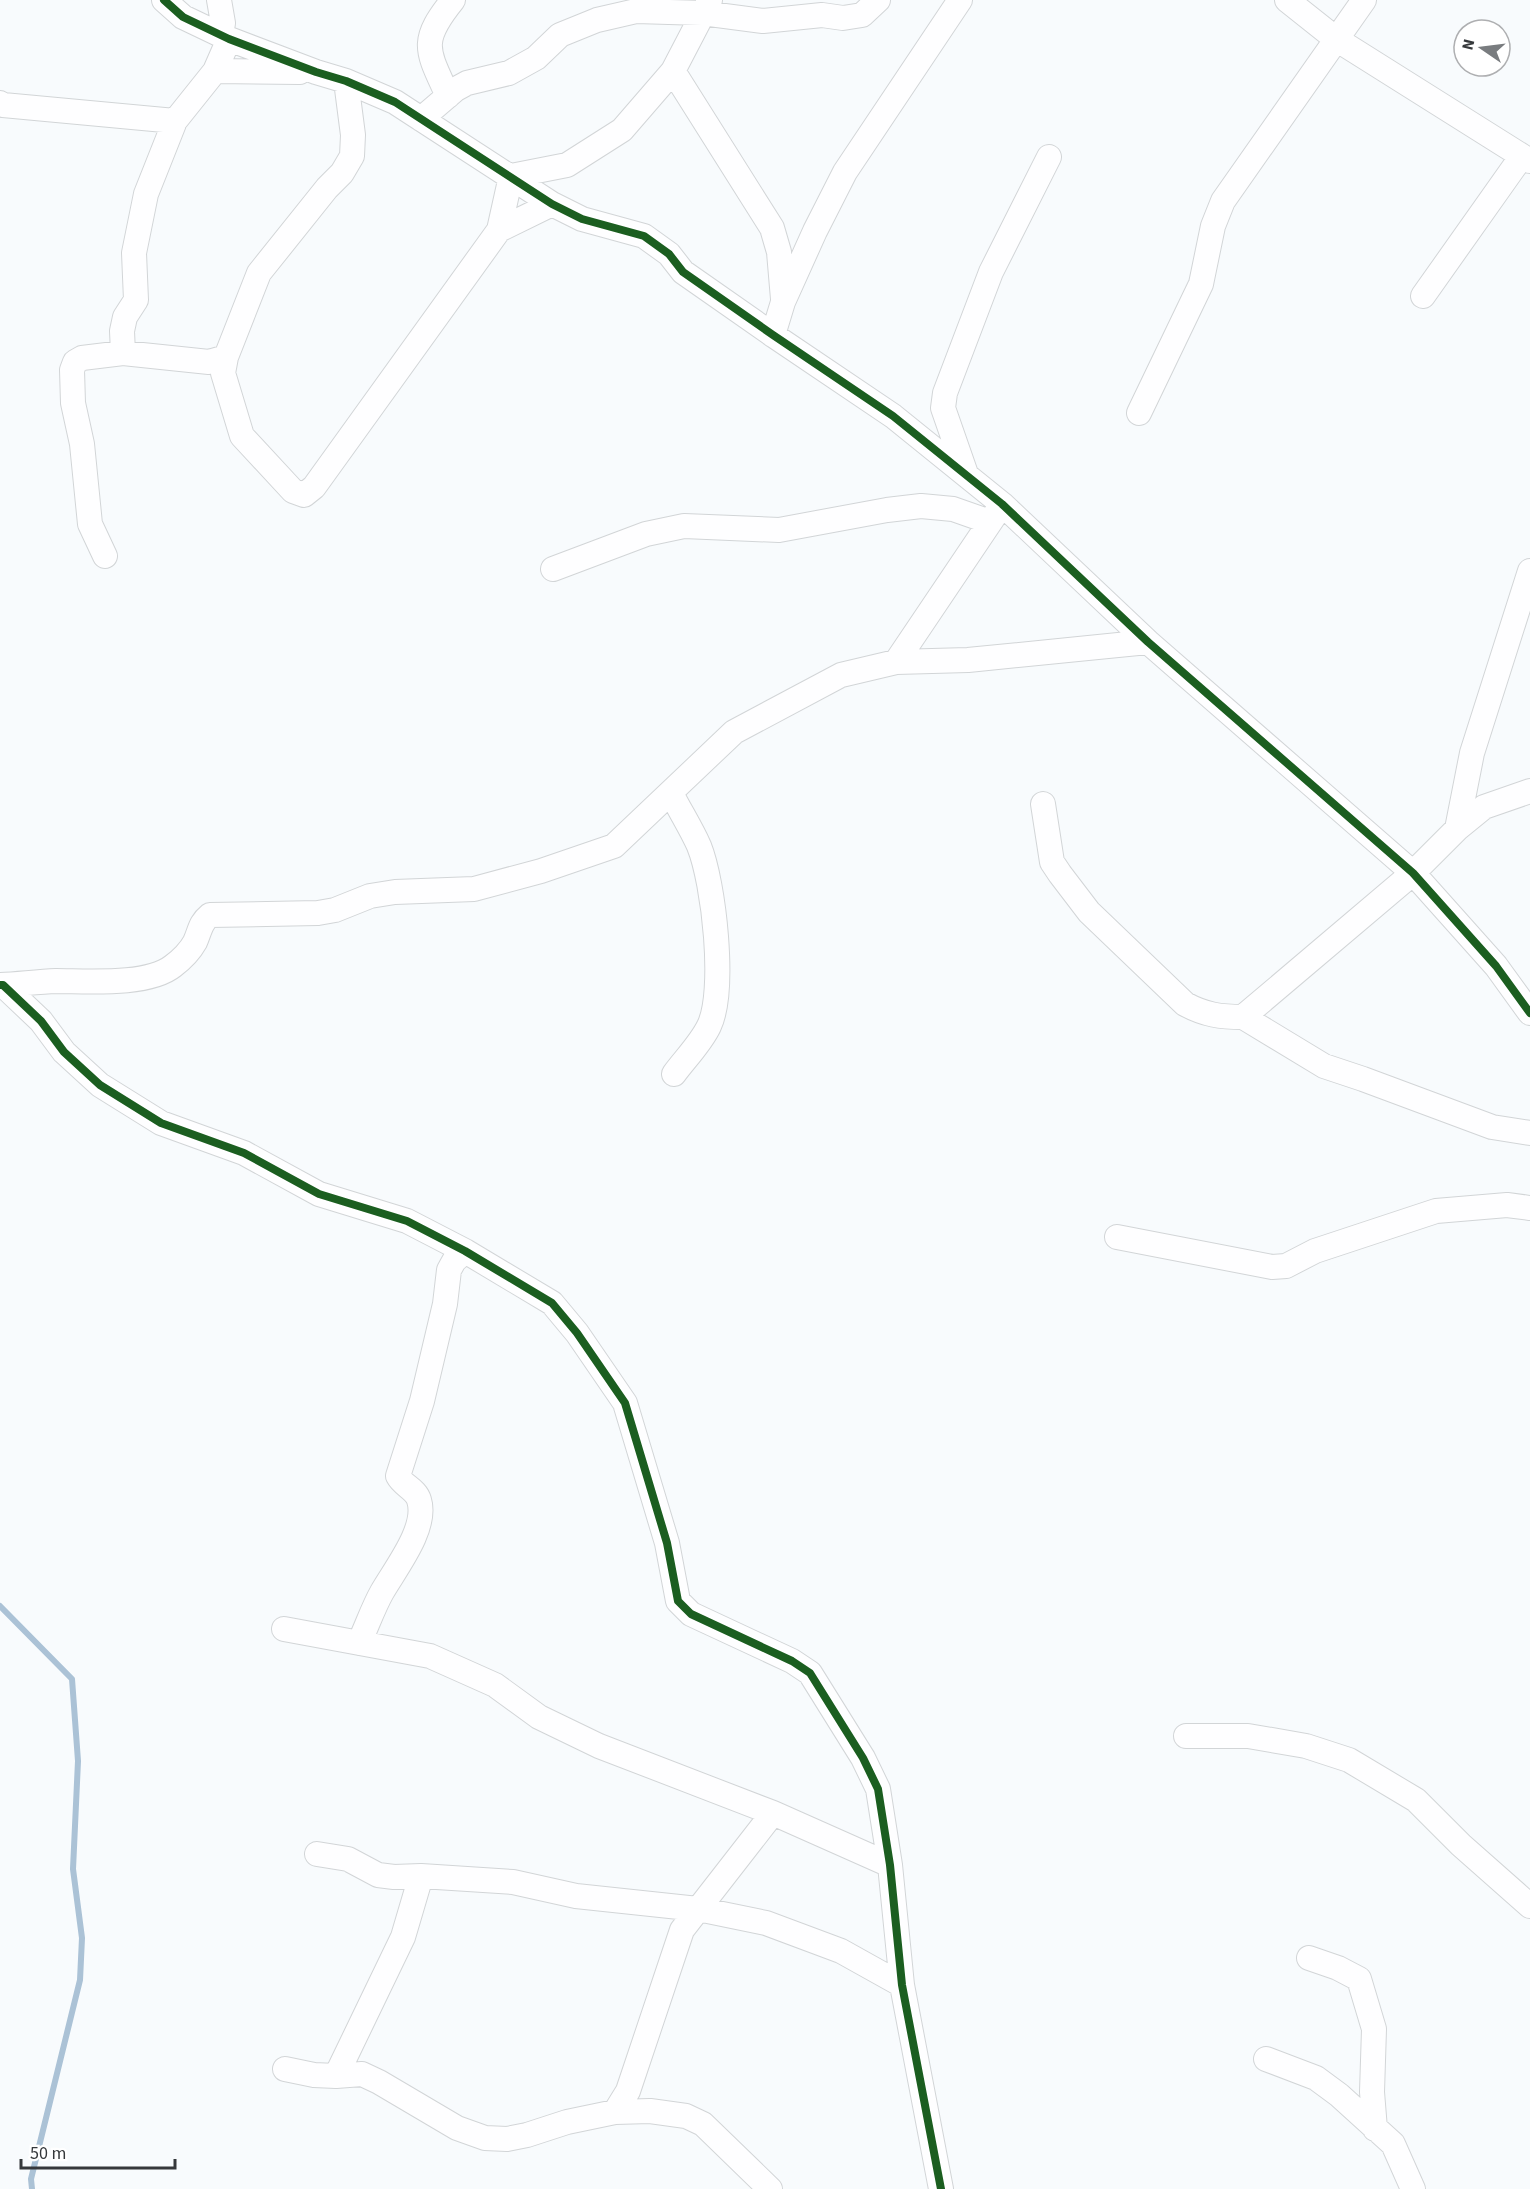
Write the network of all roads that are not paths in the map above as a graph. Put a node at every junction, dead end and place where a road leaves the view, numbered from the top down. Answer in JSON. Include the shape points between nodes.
{"nodes":[{"id":1,"x":164,"y":0,"type":"edge"},
{"id":2,"x":219,"y":0,"type":"edge"},
{"id":3,"x":453,"y":0,"type":"edge"},
{"id":4,"x":878,"y":0,"type":"edge"},
{"id":5,"x":960,"y":0,"type":"edge"},
{"id":6,"x":1287,"y":0,"type":"edge"},
{"id":7,"x":1364,"y":0,"type":"edge"},
{"id":8,"x":706,"y":7,"type":"edge"},
{"id":9,"x":225,"y":37,"type":"junction"},
{"id":10,"x":1336,"y":39,"type":"junction"},
{"id":11,"x":215,"y":71,"type":"junction"},
{"id":12,"x":673,"y":71,"type":"junction"},
{"id":13,"x":316,"y":72,"type":"junction"},
{"id":14,"x":346,"y":81,"type":"junction"},
{"id":15,"x":448,"y":96,"type":"junction"},
{"id":16,"x":0,"y":103,"type":"edge"},
{"id":17,"x":421,"y":119,"type":"junction"},
{"id":18,"x":175,"y":121,"type":"junction"},
{"id":19,"x":1048,"y":158,"type":"dead end"},
{"id":20,"x":1526,"y":158,"type":"edge"},
{"id":21,"x":511,"y":176,"type":"junction"},
{"id":22,"x":552,"y":204,"type":"junction"},
{"id":23,"x":499,"y":230,"type":"junction"},
{"id":24,"x":1423,"y":296,"type":"dead end"},
{"id":25,"x":783,"y":302,"type":"junction"},
{"id":26,"x":773,"y":335,"type":"junction"},
{"id":27,"x":123,"y":353,"type":"junction"},
{"id":28,"x":219,"y":364,"type":"junction"},
{"id":29,"x":1139,"y":413,"type":"dead end"},
{"id":30,"x":967,"y":475,"type":"junction"},
{"id":31,"x":996,"y":513,"type":"junction"},
{"id":32,"x":105,"y":556,"type":"dead end"},
{"id":33,"x":553,"y":569,"type":"dead end"},
{"id":34,"x":1530,"y":571,"type":"edge"},
{"id":35,"x":1148,"y":642,"type":"junction"},
{"id":36,"x":896,"y":662,"type":"junction"},
{"id":37,"x":1530,"y":791,"type":"edge"},
{"id":38,"x":671,"y":794,"type":"junction"},
{"id":39,"x":1043,"y":804,"type":"dead end"},
{"id":40,"x":1457,"y":829,"type":"junction"},
{"id":41,"x":1413,"y":873,"type":"junction"},
{"id":42,"x":53,"y":981,"type":"junction"},
{"id":43,"x":1,"y":985,"type":"edge"},
{"id":44,"x":1530,"y":1012,"type":"edge"},
{"id":45,"x":1244,"y":1017,"type":"junction"},
{"id":46,"x":40,"y":1021,"type":"junction"},
{"id":47,"x":674,"y":1074,"type":"dead end"},
{"id":48,"x":1530,"y":1132,"type":"edge"},
{"id":49,"x":1530,"y":1208,"type":"edge"},
{"id":50,"x":1117,"y":1237,"type":"dead end"},
{"id":51,"x":465,"y":1251,"type":"junction"},
{"id":52,"x":284,"y":1629,"type":"dead end"},
{"id":53,"x":359,"y":1643,"type":"junction"},
{"id":54,"x":1186,"y":1736,"type":"dead end"},
{"id":55,"x":773,"y":1813,"type":"junction"},
{"id":56,"x":317,"y":1854,"type":"dead end"},
{"id":57,"x":890,"y":1865,"type":"junction"},
{"id":58,"x":421,"y":1876,"type":"junction"},
{"id":59,"x":1530,"y":1906,"type":"edge"},
{"id":60,"x":698,"y":1909,"type":"junction"},
{"id":61,"x":1309,"y":1958,"type":"dead end"},
{"id":62,"x":902,"y":1985,"type":"junction"},
{"id":63,"x":1266,"y":2059,"type":"dead end"},
{"id":64,"x":285,"y":2069,"type":"dead end"},
{"id":65,"x":336,"y":2076,"type":"junction"},
{"id":66,"x":628,"y":2091,"type":"junction"},
{"id":67,"x":650,"y":2111,"type":"junction"},
{"id":68,"x":615,"y":2112,"type":"junction"},
{"id":69,"x":1375,"y":2129,"type":"junction"},
{"id":70,"x":770,"y":2189,"type":"edge"},
{"id":71,"x":941,"y":2189,"type":"edge"},
{"id":72,"x":1413,"y":2189,"type":"edge"}],
"edges":[{"from":1,"to":9,"type":"street","via":[[183,17]]},
{"from":2,"to":9,"type":"street"},
{"from":3,"to":15,"type":"street","via":[[436,22],[429,53]]},
{"from":4,"to":8,"type":"street","via":[[862,15],[843,18],[822,15],[763,21]]},
{"from":5,"to":25,"type":"street","via":[[845,172]]},
{"from":6,"to":10,"type":"street"},
{"from":7,"to":10,"type":"street"},
{"from":8,"to":12,"type":"street"},
{"from":8,"to":15,"type":"street","via":[[636,11],[597,20],[560,34],[536,58],[509,74],[467,83]]},
{"from":9,"to":11,"type":"street"},
{"from":9,"to":13,"type":"street"},
{"from":10,"to":20,"type":"street"},
{"from":10,"to":29,"type":"street","via":[[1223,201],[1201,284]]},
{"from":11,"to":13,"type":"street"},
{"from":11,"to":18,"type":"street"},
{"from":12,"to":21,"type":"street","via":[[622,130],[567,165]]},
{"from":12,"to":25,"type":"street","via":[[772,228],[779,252]]},
{"from":13,"to":14,"type":"street"},
{"from":14,"to":17,"type":"street"},
{"from":14,"to":28,"type":"street","via":[[352,156],[259,273]]},
{"from":15,"to":17,"type":"street"},
{"from":16,"to":18,"type":"street"},
{"from":17,"to":21,"type":"street"},
{"from":18,"to":27,"type":"street","via":[[146,194],[134,253],[136,300],[125,317]]},
{"from":19,"to":30,"type":"street","via":[[992,272],[945,393],[943,408]]},
{"from":20,"to":24,"type":"street"},
{"from":21,"to":22,"type":"street"},
{"from":21,"to":23,"type":"street"},
{"from":22,"to":23,"type":"street"},
{"from":22,"to":26,"type":"street","via":[[582,219],[644,236],[669,254],[683,272]]},
{"from":23,"to":28,"type":"street","via":[[360,425],[304,495],[293,491],[242,436]]},
{"from":25,"to":26,"type":"street"},
{"from":26,"to":30,"type":"street","via":[[893,416]]},
{"from":27,"to":28,"type":"street"},
{"from":27,"to":32,"type":"street","via":[[82,358],[72,370],[90,524]]},
{"from":30,"to":31,"type":"street"},
{"from":31,"to":33,"type":"street","via":[[921,506],[779,530],[684,526],[646,534]]},
{"from":31,"to":35,"type":"street"},
{"from":31,"to":36,"type":"street"},
{"from":34,"to":40,"type":"street","via":[[1472,753]]},
{"from":35,"to":36,"type":"street","via":[[968,660]]},
{"from":35,"to":41,"type":"street"},
{"from":36,"to":38,"type":"street","via":[[841,675],[734,732]]},
{"from":37,"to":40,"type":"street","via":[[1484,807]]},
{"from":38,"to":42,"type":"street","via":[[614,846],[542,871],[474,889],[370,896],[318,913],[210,915],[202,921],[194,943],[171,968],[149,977],[109,982]]},
{"from":38,"to":47,"type":"street","via":[[700,848],[711,888],[717,937],[715,1008],[709,1027]]},
{"from":39,"to":45,"type":"street","via":[[1052,862],[1089,912],[1185,1004],[1220,1017]]},
{"from":40,"to":41,"type":"street"},
{"from":41,"to":44,"type":"street","via":[[1496,966]]},
{"from":41,"to":45,"type":"street"},
{"from":42,"to":43,"type":"street"},
{"from":42,"to":46,"type":"street","via":[[42,999]]},
{"from":43,"to":46,"type":"street"},
{"from":45,"to":48,"type":"street","via":[[1324,1066],[1492,1127]]},
{"from":46,"to":51,"type":"street","via":[[64,1052],[100,1085],[161,1123],[244,1153],[319,1194],[407,1221]]},
{"from":49,"to":50,"type":"street","via":[[1507,1205],[1436,1211],[1315,1251],[1287,1266],[1272,1267]]},
{"from":51,"to":53,"type":"street","via":[[449,1270],[445,1305],[422,1401],[398,1476],[419,1500],[417,1526]]},
{"from":51,"to":57,"type":"street","via":[[552,1303],[625,1402],[667,1543],[678,1601],[691,1614],[810,1672],[878,1789]]},
{"from":52,"to":53,"type":"street"},
{"from":53,"to":55,"type":"street","via":[[430,1656],[495,1685],[539,1717],[598,1746]]},
{"from":54,"to":59,"type":"street","via":[[1248,1736],[1306,1746],[1349,1760],[1416,1800]]},
{"from":55,"to":57,"type":"street"},
{"from":55,"to":60,"type":"street"},
{"from":56,"to":58,"type":"street","via":[[348,1859],[378,1875]]},
{"from":57,"to":62,"type":"street"},
{"from":58,"to":60,"type":"street","via":[[513,1882],[576,1896]]},
{"from":58,"to":65,"type":"street","via":[[403,1937]]},
{"from":60,"to":62,"type":"street","via":[[766,1923],[841,1951]]},
{"from":60,"to":66,"type":"street","via":[[682,1930]]},
{"from":61,"to":69,"type":"street","via":[[1359,1979],[1374,2029]]},
{"from":62,"to":71,"type":"street"},
{"from":63,"to":69,"type":"street","via":[[1316,2079]]},
{"from":64,"to":65,"type":"street"},
{"from":65,"to":68,"type":"street","via":[[362,2074],[457,2128],[485,2138],[507,2139]]},
{"from":66,"to":67,"type":"street"},
{"from":66,"to":68,"type":"street"},
{"from":67,"to":68,"type":"street"},
{"from":67,"to":70,"type":"street","via":[[686,2116],[703,2124]]},
{"from":69,"to":72,"type":"street","via":[[1393,2144]]}]}
